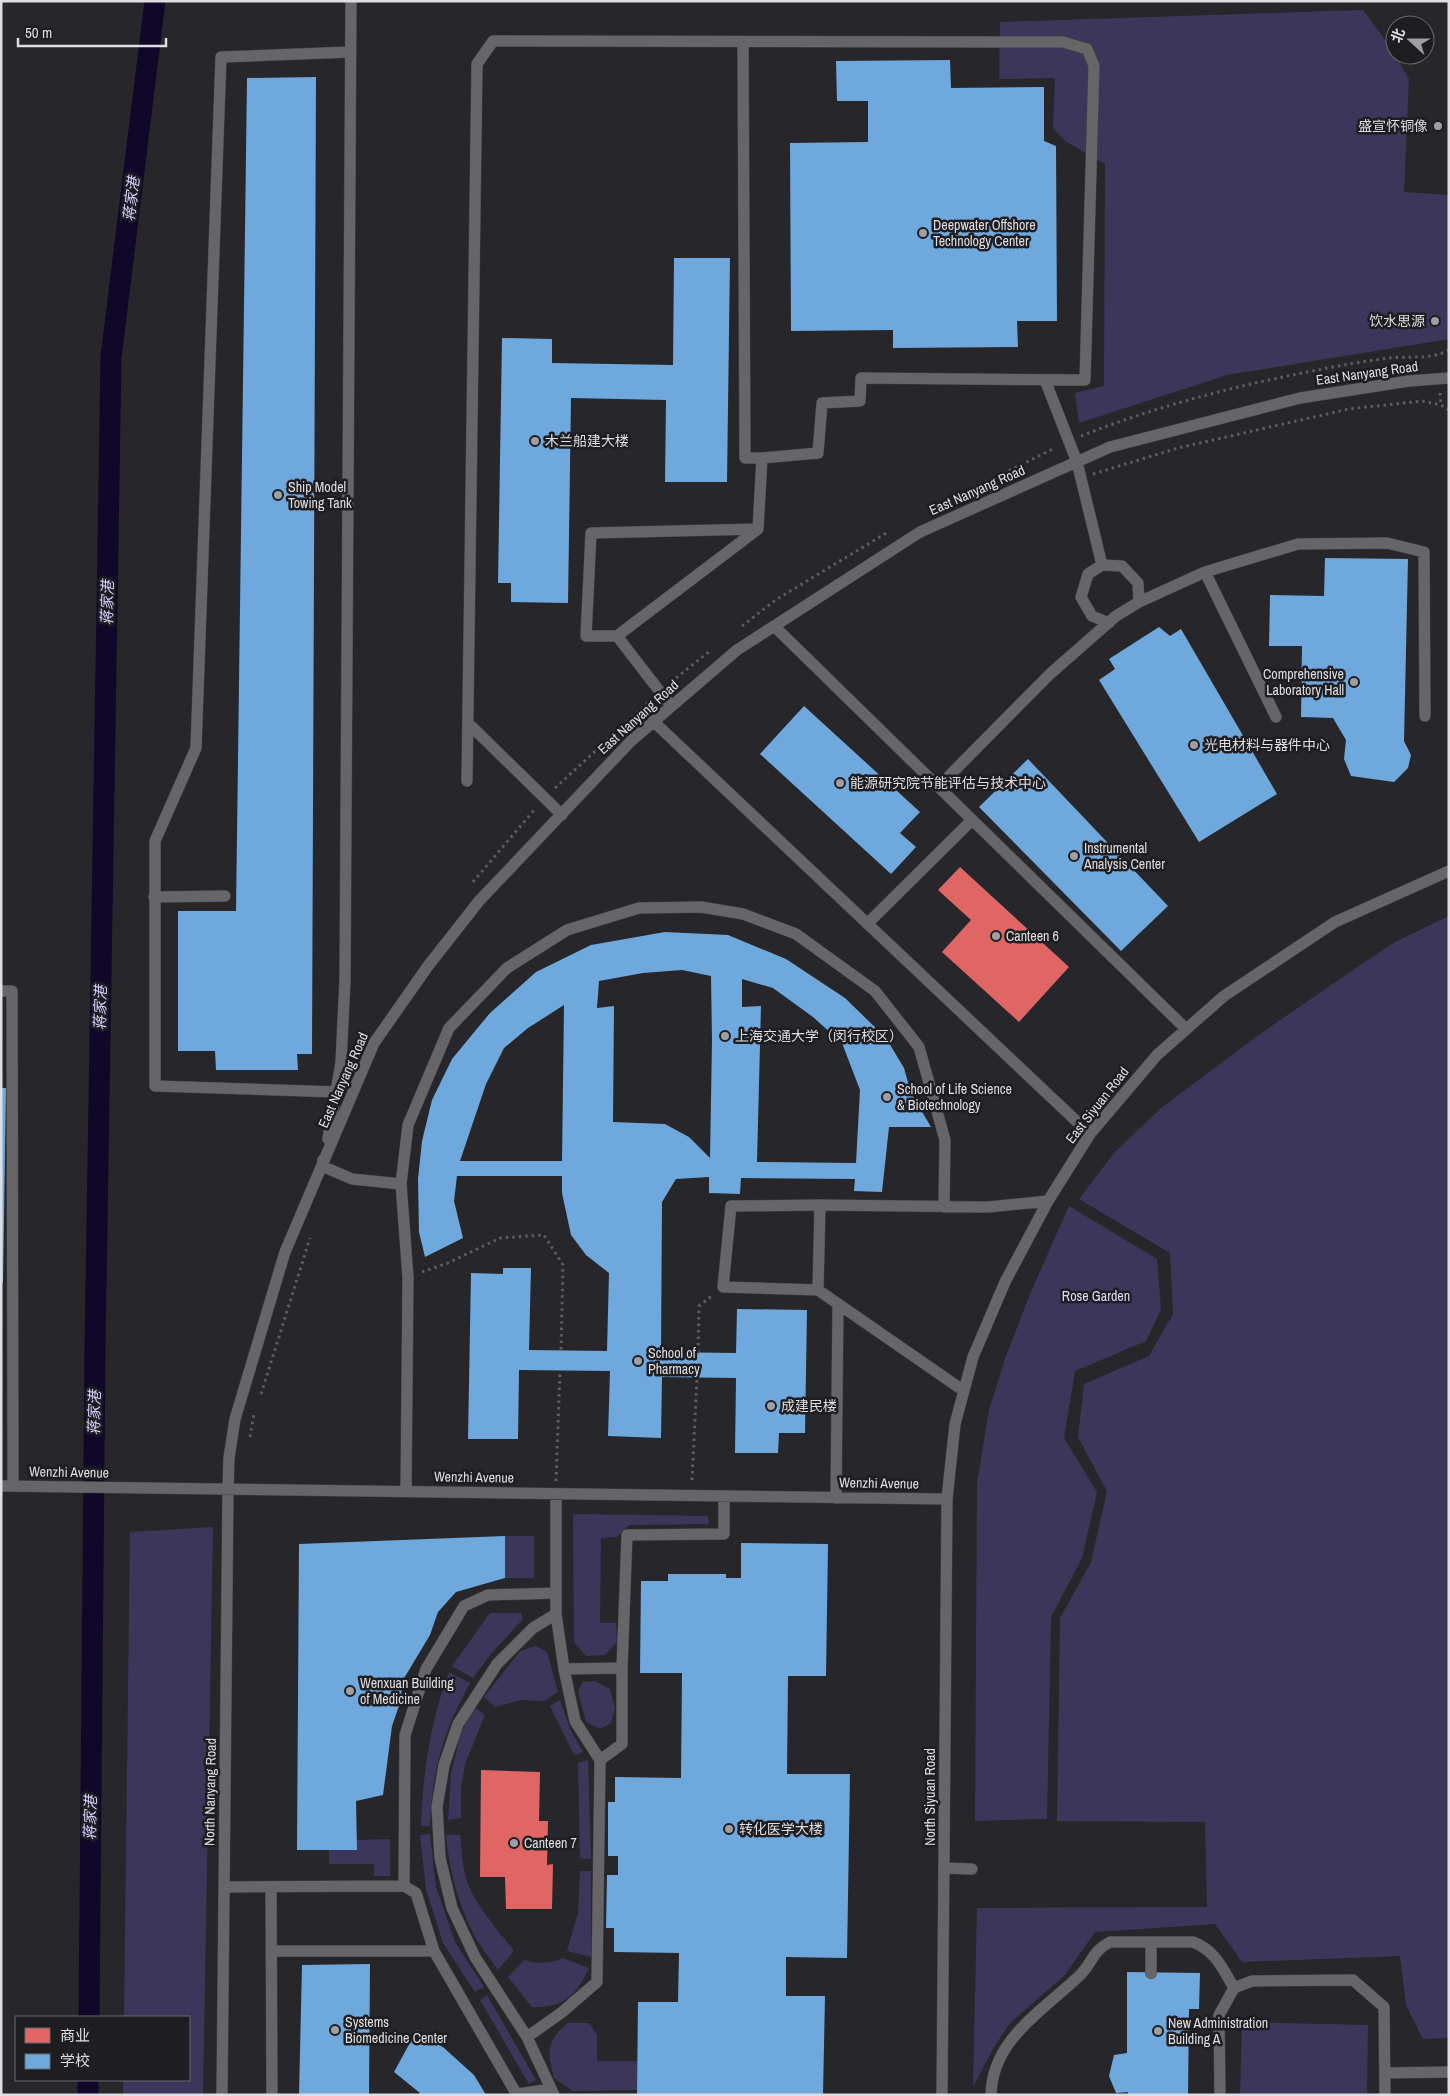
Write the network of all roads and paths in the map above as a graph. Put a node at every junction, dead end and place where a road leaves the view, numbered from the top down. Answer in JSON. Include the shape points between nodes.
{"nodes":[{"id":1,"x":351,"y":1,"type":"edge"},
{"id":2,"x":743,"y":42,"type":"junction"},
{"id":3,"x":350,"y":52,"type":"junction"},
{"id":4,"x":1449,"y":350,"type":"edge"},
{"id":5,"x":1449,"y":378,"type":"edge"},
{"id":6,"x":1046,"y":380,"type":"junction"},
{"id":7,"x":1449,"y":410,"type":"edge"},
{"id":8,"x":1070,"y":441,"type":"junction"},
{"id":9,"x":762,"y":458,"type":"junction"},
{"id":10,"x":1077,"y":462,"type":"junction"},
{"id":11,"x":1081,"y":478,"type":"junction"},
{"id":12,"x":931,"y":508,"type":"dead end"},
{"id":13,"x":758,"y":529,"type":"junction"},
{"id":14,"x":891,"y":531,"type":"dead end"},
{"id":15,"x":1102,"y":565,"type":"junction"},
{"id":16,"x":1205,"y":572,"type":"junction"},
{"id":17,"x":1139,"y":602,"type":"junction"},
{"id":18,"x":1109,"y":623,"type":"junction"},
{"id":19,"x":774,"y":626,"type":"junction"},
{"id":20,"x":738,"y":629,"type":"dead end"},
{"id":21,"x":617,"y":636,"type":"junction"},
{"id":22,"x":715,"y":647,"type":"dead end"},
{"id":23,"x":660,"y":692,"type":"junction"},
{"id":24,"x":671,"y":706,"type":"junction"},
{"id":25,"x":1425,"y":716,"type":"dead end"},
{"id":26,"x":1276,"y":717,"type":"dead end"},
{"id":27,"x":653,"y":722,"type":"junction"},
{"id":28,"x":468,"y":724,"type":"junction"},
{"id":29,"x":467,"y":781,"type":"dead end"},
{"id":30,"x":938,"y":787,"type":"junction"},
{"id":31,"x":544,"y":798,"type":"junction"},
{"id":32,"x":562,"y":815,"type":"junction"},
{"id":33,"x":972,"y":820,"type":"junction"},
{"id":34,"x":1449,"y":871,"type":"edge"},
{"id":35,"x":469,"y":886,"type":"dead end"},
{"id":36,"x":225,"y":896,"type":"dead end"},
{"id":37,"x":154,"y":897,"type":"junction"},
{"id":38,"x":867,"y":924,"type":"junction"},
{"id":39,"x":1,"y":991,"type":"edge"},
{"id":40,"x":1186,"y":1029,"type":"junction"},
{"id":41,"x":338,"y":1092,"type":"junction"},
{"id":42,"x":1090,"y":1134,"type":"junction"},
{"id":43,"x":322,"y":1166,"type":"junction"},
{"id":44,"x":401,"y":1184,"type":"junction"},
{"id":45,"x":1048,"y":1201,"type":"junction"},
{"id":46,"x":820,"y":1205,"type":"junction"},
{"id":47,"x":944,"y":1207,"type":"junction"},
{"id":48,"x":310,"y":1235,"type":"dead end"},
{"id":49,"x":408,"y":1277,"type":"junction"},
{"id":50,"x":724,"y":1287,"type":"junction"},
{"id":51,"x":818,"y":1290,"type":"junction"},
{"id":52,"x":838,"y":1304,"type":"junction"},
{"id":53,"x":561,"y":1350,"type":"dead end"},
{"id":54,"x":698,"y":1352,"type":"dead end"},
{"id":55,"x":560,"y":1370,"type":"dead end"},
{"id":56,"x":697,"y":1378,"type":"dead end"},
{"id":57,"x":964,"y":1391,"type":"junction"},
{"id":58,"x":260,"y":1395,"type":"dead end"},
{"id":59,"x":257,"y":1405,"type":"dead end"},
{"id":60,"x":249,"y":1440,"type":"dead end"},
{"id":61,"x":7,"y":1486,"type":"edge"},
{"id":62,"x":228,"y":1489,"type":"junction"},
{"id":63,"x":406,"y":1492,"type":"junction"},
{"id":64,"x":556,"y":1494,"type":"junction"},
{"id":65,"x":691,"y":1496,"type":"junction"},
{"id":66,"x":724,"y":1496,"type":"junction"},
{"id":67,"x":836,"y":1498,"type":"junction"},
{"id":68,"x":947,"y":1499,"type":"junction"},
{"id":69,"x":556,"y":1593,"type":"junction"},
{"id":70,"x":556,"y":1614,"type":"junction"},
{"id":71,"x":622,"y":1668,"type":"junction"},
{"id":72,"x":564,"y":1669,"type":"junction"},
{"id":73,"x":600,"y":1760,"type":"junction"},
{"id":74,"x":944,"y":1868,"type":"junction"},
{"id":75,"x":972,"y":1868,"type":"dead end"},
{"id":76,"x":404,"y":1886,"type":"junction"},
{"id":77,"x":224,"y":1887,"type":"junction"},
{"id":78,"x":271,"y":1887,"type":"junction"},
{"id":79,"x":1151,"y":1942,"type":"junction"},
{"id":80,"x":271,"y":1951,"type":"junction"},
{"id":81,"x":434,"y":1952,"type":"junction"},
{"id":82,"x":1150,"y":1973,"type":"dead end"},
{"id":83,"x":1234,"y":1988,"type":"junction"},
{"id":84,"x":527,"y":2037,"type":"junction"},
{"id":85,"x":1449,"y":2072,"type":"edge"},
{"id":86,"x":1386,"y":2073,"type":"junction"},
{"id":87,"x":552,"y":2092,"type":"edge"},
{"id":88,"x":222,"y":2095,"type":"edge"},
{"id":89,"x":272,"y":2095,"type":"edge"},
{"id":90,"x":517,"y":2095,"type":"edge"},
{"id":91,"x":942,"y":2095,"type":"edge"},
{"id":92,"x":991,"y":2095,"type":"edge"},
{"id":93,"x":1220,"y":2095,"type":"edge"},
{"id":94,"x":1385,"y":2095,"type":"edge"}],
"edges":[{"from":1,"to":3,"type":"lane"},
{"from":2,"to":6,"type":"lane","via":[[1063,42],[1087,49],[1094,66],[1085,380]]},
{"from":2,"to":9,"type":"lane","via":[[745,458]]},
{"from":2,"to":28,"type":"lane","via":[[493,41],[477,64]]},
{"from":3,"to":37,"type":"lane","via":[[221,57],[196,748],[155,841]]},
{"from":3,"to":41,"type":"lane","via":[[345,980]]},
{"from":4,"to":8,"type":"path","via":[[1438,355],[1390,358],[1318,370],[1216,392],[1120,421]]},
{"from":5,"to":10,"type":"lane","name":"East Nanyang Road","via":[[1399,382],[1300,398],[1110,447]]},
{"from":6,"to":8,"type":"lane"},
{"from":6,"to":9,"type":"lane","via":[[861,378],[860,401],[822,403],[818,453]]},
{"from":7,"to":11,"type":"path","via":[[1422,401],[1349,409],[1178,448]]},
{"from":8,"to":10,"type":"lane"},
{"from":8,"to":12,"type":"path"},
{"from":9,"to":13,"type":"lane"},
{"from":10,"to":11,"type":"lane"},
{"from":10,"to":19,"type":"lane","name":"East Nanyang Road","via":[[920,532]]},
{"from":11,"to":15,"type":"lane"},
{"from":13,"to":21,"type":"lane"},
{"from":13,"to":21,"type":"lane","via":[[591,533],[586,636]]},
{"from":14,"to":20,"type":"path","via":[[777,599]]},
{"from":15,"to":17,"type":"lane","via":[[1122,566],[1138,582]]},
{"from":15,"to":18,"type":"lane","via":[[1088,574],[1081,597],[1092,616]]},
{"from":16,"to":17,"type":"lane"},
{"from":16,"to":25,"type":"lane","via":[[1298,544],[1387,543],[1424,552]]},
{"from":16,"to":26,"type":"lane"},
{"from":17,"to":18,"type":"lane"},
{"from":18,"to":30,"type":"lane","via":[[1050,674]]},
{"from":19,"to":24,"type":"lane","name":"East Nanyang Road","via":[[737,650]]},
{"from":19,"to":30,"type":"lane"},
{"from":21,"to":23,"type":"lane"},
{"from":22,"to":23,"type":"path"},
{"from":23,"to":24,"type":"lane"},
{"from":23,"to":31,"type":"path"},
{"from":24,"to":27,"type":"lane","name":"East Nanyang Road"},
{"from":27,"to":32,"type":"lane","name":"East Nanyang Road","via":[[597,774]]},
{"from":27,"to":38,"type":"lane"},
{"from":28,"to":29,"type":"lane"},
{"from":28,"to":31,"type":"lane"},
{"from":30,"to":33,"type":"lane"},
{"from":31,"to":32,"type":"lane"},
{"from":31,"to":35,"type":"path"},
{"from":32,"to":43,"type":"lane","name":"East Nanyang Road","via":[[478,901],[374,1043]]},
{"from":33,"to":38,"type":"lane"},
{"from":33,"to":40,"type":"lane"},
{"from":34,"to":40,"type":"lane","name":"East Siyuan Road","via":[[1335,922],[1224,996]]},
{"from":36,"to":37,"type":"lane"},
{"from":37,"to":41,"type":"lane","via":[[156,1086]]},
{"from":38,"to":42,"type":"lane"},
{"from":39,"to":61,"type":"lane","via":[[12,991]]},
{"from":40,"to":42,"type":"lane","name":"East Siyuan Road","via":[[1157,1054]]},
{"from":41,"to":43,"type":"lane"},
{"from":42,"to":45,"type":"lane","name":"East Siyuan Road"},
{"from":43,"to":44,"type":"lane","via":[[352,1179]]},
{"from":43,"to":62,"type":"lane","name":"East Nanyang Road","via":[[285,1252],[235,1419]]},
{"from":44,"to":47,"type":"lane","via":[[408,1125],[449,1028],[507,968],[567,930],[639,908],[701,907],[743,914],[796,934],[876,992],[919,1047],[945,1140]]},
{"from":44,"to":49,"type":"lane"},
{"from":45,"to":47,"type":"lane","via":[[988,1207]]},
{"from":45,"to":57,"type":"lane","name":"East Siyuan Road","via":[[1005,1282],[973,1357]]},
{"from":46,"to":47,"type":"lane"},
{"from":46,"to":50,"type":"lane","via":[[731,1206]]},
{"from":46,"to":51,"type":"lane"},
{"from":48,"to":58,"type":"path"},
{"from":49,"to":53,"type":"path","via":[[448,1263],[500,1238],[544,1235],[563,1266]]},
{"from":49,"to":63,"type":"lane"},
{"from":50,"to":51,"type":"lane"},
{"from":50,"to":54,"type":"path","via":[[699,1306]]},
{"from":51,"to":52,"type":"lane"},
{"from":52,"to":57,"type":"lane"},
{"from":52,"to":67,"type":"lane"},
{"from":55,"to":64,"type":"path"},
{"from":56,"to":65,"type":"path"},
{"from":57,"to":68,"type":"lane","name":"East Siyuan Road","via":[[955,1424]]},
{"from":59,"to":60,"type":"path"},
{"from":61,"to":62,"type":"lane","name":"Wenzhi Avenue"},
{"from":62,"to":63,"type":"lane","name":"Wenzhi Avenue"},
{"from":62,"to":77,"type":"lane","name":"North Nanyang Road"},
{"from":63,"to":64,"type":"lane","name":"Wenzhi Avenue"},
{"from":64,"to":65,"type":"lane","name":"Wenzhi Avenue"},
{"from":64,"to":69,"type":"lane"},
{"from":65,"to":66,"type":"lane","name":"Wenzhi Avenue"},
{"from":66,"to":67,"type":"lane","name":"Wenzhi Avenue"},
{"from":66,"to":71,"type":"lane","via":[[724,1534],[627,1535]]},
{"from":67,"to":68,"type":"lane","name":"Wenzhi Avenue"},
{"from":68,"to":74,"type":"lane","name":"North Siyuan Road"},
{"from":69,"to":70,"type":"lane"},
{"from":69,"to":76,"type":"lane","via":[[488,1595],[464,1606],[426,1669],[405,1735]]},
{"from":70,"to":72,"type":"lane"},
{"from":70,"to":84,"type":"lane","via":[[533,1628],[497,1664],[458,1724],[444,1765],[438,1807],[440,1858],[452,1908],[475,1957]]},
{"from":71,"to":72,"type":"lane"},
{"from":71,"to":73,"type":"lane","via":[[622,1744]]},
{"from":72,"to":73,"type":"lane","via":[[575,1720]]},
{"from":73,"to":84,"type":"lane","via":[[597,1982]]},
{"from":74,"to":75,"type":"lane"},
{"from":74,"to":91,"type":"lane","name":"North Siyuan Road"},
{"from":76,"to":78,"type":"lane"},
{"from":76,"to":81,"type":"lane","via":[[416,1893]]},
{"from":77,"to":78,"type":"lane"},
{"from":77,"to":88,"type":"lane","name":"North Nanyang Road"},
{"from":78,"to":80,"type":"lane"},
{"from":79,"to":82,"type":"lane"},
{"from":79,"to":83,"type":"lane","via":[[1193,1942],[1204,1946],[1213,1954]]},
{"from":79,"to":92,"type":"lane","via":[[1110,1942],[1098,1948],[1081,1974],[1017,2030],[991,2082]]},
{"from":80,"to":81,"type":"lane"},
{"from":80,"to":89,"type":"lane"},
{"from":81,"to":90,"type":"lane"},
{"from":83,"to":86,"type":"lane","via":[[1252,1981],[1353,1980],[1384,2007]]},
{"from":83,"to":93,"type":"lane","via":[[1218,2016]]},
{"from":84,"to":87,"type":"lane"},
{"from":85,"to":86,"type":"lane"},
{"from":86,"to":94,"type":"lane"},
{"from":87,"to":90,"type":"lane"}]}
